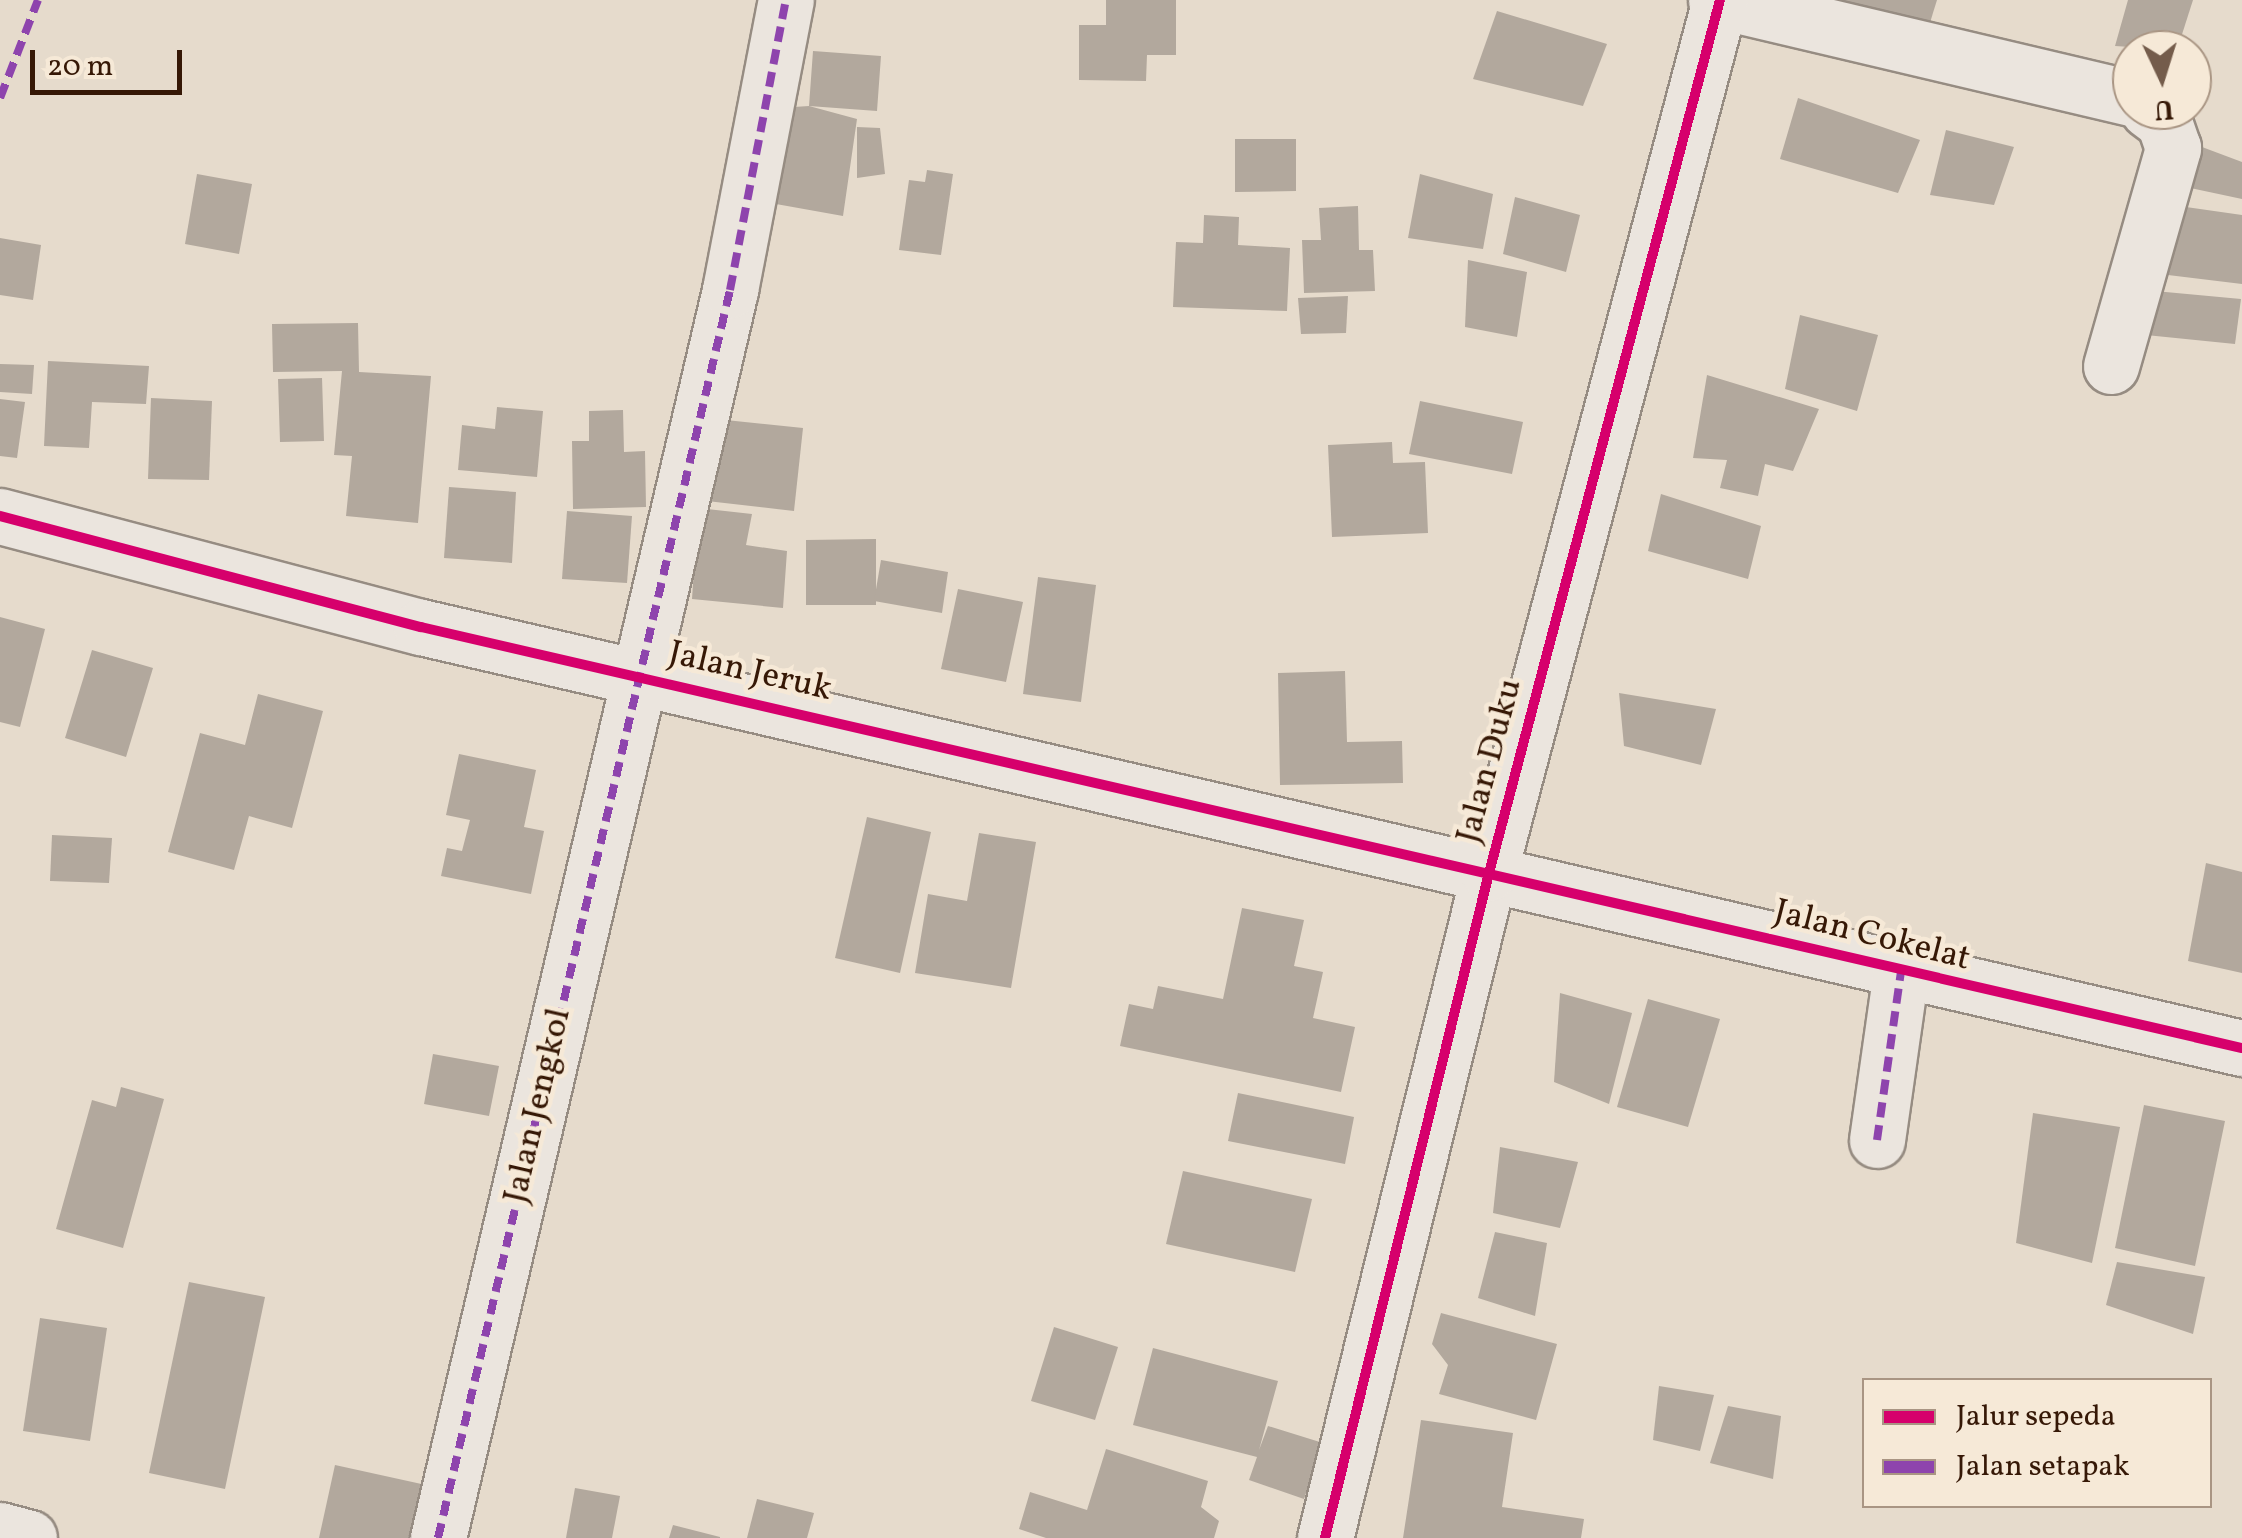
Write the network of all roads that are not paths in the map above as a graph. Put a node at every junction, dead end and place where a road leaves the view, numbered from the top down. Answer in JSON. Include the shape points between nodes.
{"nodes":[{"id":1,"x":786,"y":0,"type":"edge"},
{"id":2,"x":1718,"y":0,"type":"edge"},
{"id":3,"x":2112,"y":93,"type":"edge"},
{"id":4,"x":2167,"y":130,"type":"edge"},
{"id":5,"x":2111,"y":366,"type":"dead end"},
{"id":6,"x":0,"y":516,"type":"edge"},
{"id":7,"x":637,"y":674,"type":"junction"},
{"id":8,"x":1489,"y":873,"type":"junction"},
{"id":9,"x":1901,"y":971,"type":"junction"},
{"id":10,"x":2242,"y":1048,"type":"edge"},
{"id":11,"x":1877,"y":1140,"type":"dead end"},
{"id":12,"x":0,"y":1530,"type":"edge"},
{"id":13,"x":29,"y":1538,"type":"edge"},
{"id":14,"x":438,"y":1538,"type":"edge"},
{"id":15,"x":1325,"y":1538,"type":"edge"}],
"edges":[{"from":1,"to":7,"type":"street","name":"Jalan Jengkol","via":[[730,290]]},
{"from":2,"to":3,"type":"street"},
{"from":2,"to":8,"type":"street","name":"Jalan Duku"},
{"from":4,"to":5,"type":"street","via":[[2173,148]]},
{"from":6,"to":7,"type":"street","name":"Jalan Jeruk","via":[[422,627]]},
{"from":7,"to":8,"type":"street","name":"Jalan Jeruk"},
{"from":7,"to":14,"type":"street","name":"Jalan Jengkol"},
{"from":8,"to":9,"type":"street","name":"Jalan Cokelat"},
{"from":8,"to":15,"type":"street","name":"Jalan Duku"},
{"from":9,"to":10,"type":"street","name":"Jalan Cokelat"},
{"from":9,"to":11,"type":"street"},
{"from":12,"to":13,"type":"street"}]}
